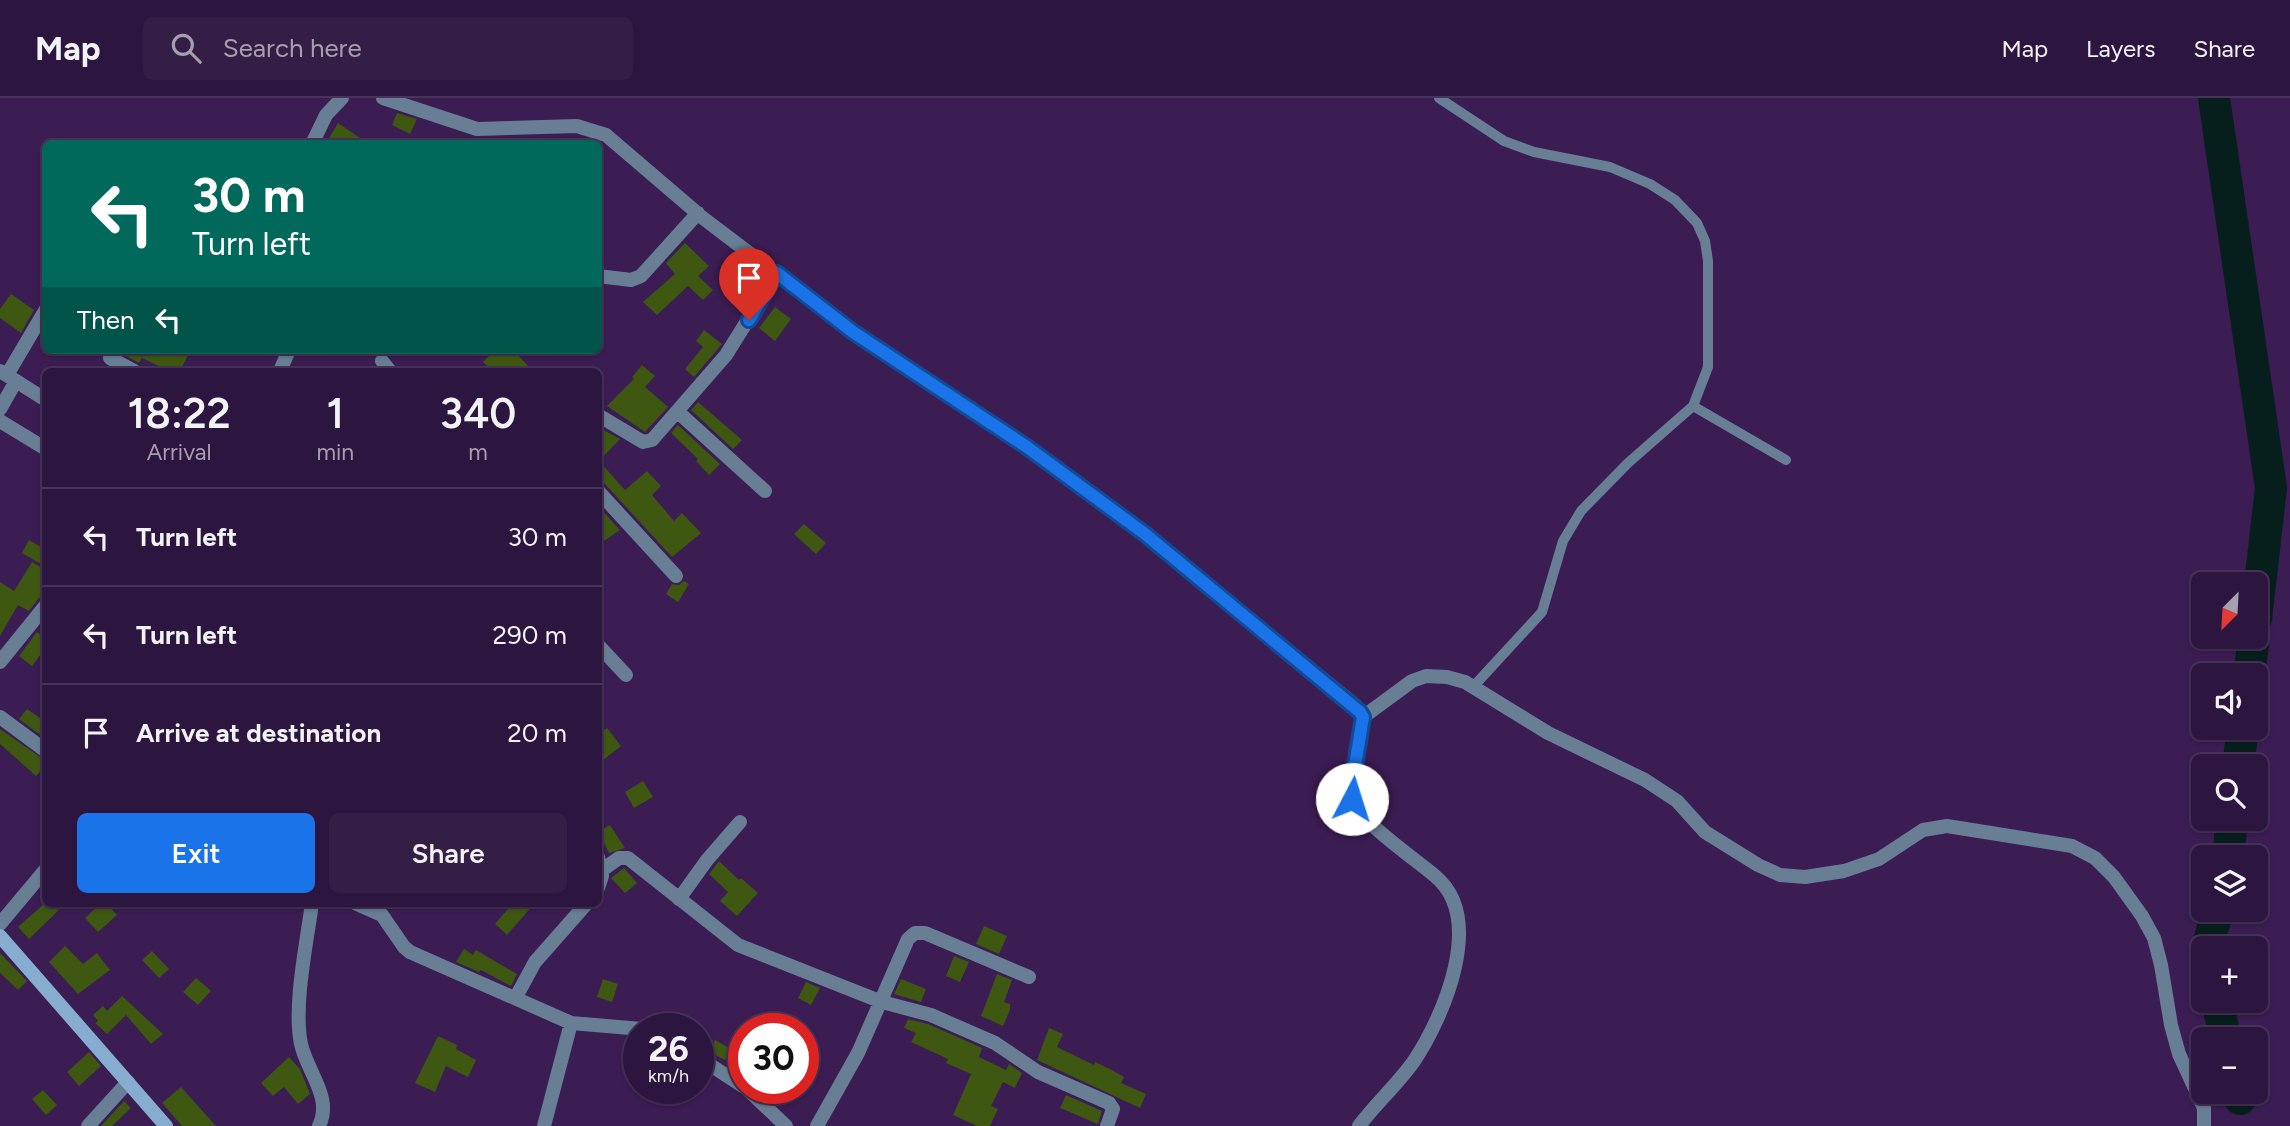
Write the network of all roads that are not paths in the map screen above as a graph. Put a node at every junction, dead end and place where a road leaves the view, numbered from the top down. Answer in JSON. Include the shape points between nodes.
{"nodes":[{"id":1,"x":342,"y":98,"type":"edge"},
{"id":2,"x":383,"y":98,"type":"edge"},
{"id":3,"x":1439,"y":98,"type":"edge"},
{"id":4,"x":314,"y":140,"type":"edge"},
{"id":5,"x":698,"y":213,"type":"junction"},
{"id":6,"x":777,"y":273,"type":"junction"},
{"id":7,"x":602,"y":276,"type":"edge"},
{"id":8,"x":42,"y":316,"type":"edge"},
{"id":9,"x":110,"y":358,"type":"dead end"},
{"id":10,"x":128,"y":368,"type":"edge"},
{"id":11,"x":8,"y":376,"type":"edge"},
{"id":12,"x":42,"y":397,"type":"edge"},
{"id":13,"x":1693,"y":406,"type":"junction"},
{"id":14,"x":0,"y":409,"type":"edge"},
{"id":15,"x":678,"y":412,"type":"junction"},
{"id":16,"x":602,"y":417,"type":"edge"},
{"id":17,"x":0,"y":421,"type":"edge"},
{"id":18,"x":42,"y":447,"type":"edge"},
{"id":19,"x":1786,"y":460,"type":"dead end"},
{"id":20,"x":765,"y":491,"type":"dead end"},
{"id":21,"x":602,"y":495,"type":"edge"},
{"id":22,"x":676,"y":576,"type":"dead end"},
{"id":23,"x":42,"y":610,"type":"edge"},
{"id":24,"x":602,"y":649,"type":"edge"},
{"id":25,"x":0,"y":662,"type":"edge"},
{"id":26,"x":626,"y":675,"type":"dead end"},
{"id":27,"x":1473,"y":687,"type":"junction"},
{"id":28,"x":0,"y":717,"type":"edge"},
{"id":29,"x":1363,"y":717,"type":"junction"},
{"id":30,"x":42,"y":748,"type":"edge"},
{"id":31,"x":740,"y":822,"type":"dead end"},
{"id":32,"x":602,"y":862,"type":"edge"},
{"id":33,"x":42,"y":874,"type":"edge"},
{"id":34,"x":679,"y":899,"type":"junction"},
{"id":35,"x":312,"y":907,"type":"edge"},
{"id":36,"x":364,"y":907,"type":"edge"},
{"id":37,"x":583,"y":907,"type":"edge"},
{"id":38,"x":0,"y":924,"type":"edge"},
{"id":39,"x":0,"y":936,"type":"edge"},
{"id":40,"x":1029,"y":977,"type":"dead end"},
{"id":41,"x":516,"y":997,"type":"junction"},
{"id":42,"x":882,"y":1002,"type":"junction"},
{"id":43,"x":571,"y":1023,"type":"junction"},
{"id":44,"x":623,"y":1027,"type":"edge"},
{"id":45,"x":128,"y":1082,"type":"junction"},
{"id":46,"x":762,"y":1104,"type":"edge"},
{"id":47,"x":88,"y":1126,"type":"edge"},
{"id":48,"x":166,"y":1126,"type":"edge"},
{"id":49,"x":319,"y":1126,"type":"edge"},
{"id":50,"x":544,"y":1126,"type":"edge"},
{"id":51,"x":786,"y":1126,"type":"edge"},
{"id":52,"x":817,"y":1126,"type":"edge"},
{"id":53,"x":1107,"y":1126,"type":"edge"},
{"id":54,"x":1359,"y":1126,"type":"edge"},
{"id":55,"x":2204,"y":1126,"type":"edge"}],
"edges":[{"from":1,"to":4,"type":"street","via":[[326,114]]},
{"from":2,"to":5,"type":"street","via":[[477,129],[577,126],[595,130]]},
{"from":3,"to":13,"type":"lane","via":[[1504,141],[1534,152],[1610,167],[1650,184],[1675,200],[1697,223],[1708,261],[1708,367]]},
{"from":5,"to":6,"type":"street"},
{"from":5,"to":7,"type":"street","via":[[641,276],[631,280]]},
{"from":6,"to":15,"type":"street","via":[[726,355]]},
{"from":6,"to":29,"type":"street","via":[[853,332],[1027,447],[1145,534],[1356,706]]},
{"from":8,"to":11,"type":"street"},
{"from":9,"to":10,"type":"street"},
{"from":11,"to":12,"type":"street"},
{"from":11,"to":14,"type":"street"},
{"from":13,"to":19,"type":"lane"},
{"from":13,"to":27,"type":"lane","via":[[1581,511],[1563,541],[1542,611]]},
{"from":15,"to":16,"type":"street","via":[[646,442]]},
{"from":15,"to":20,"type":"street"},
{"from":17,"to":18,"type":"street"},
{"from":21,"to":22,"type":"street"},
{"from":23,"to":25,"type":"street"},
{"from":24,"to":26,"type":"street"},
{"from":27,"to":29,"type":"street","via":[[1447,677],[1426,676]]},
{"from":27,"to":55,"type":"street","via":[[1548,733],[1645,780],[1677,801],[1705,832],[1780,875],[1805,877],[1844,871],[1879,859],[1923,830],[1947,826],[2072,846],[2095,858],[2126,894],[2154,938],[2179,1054],[2204,1108]]},
{"from":28,"to":30,"type":"street"},
{"from":29,"to":54,"type":"street","via":[[1352,799],[1360,814],[1440,880],[1455,900],[1459,925],[1455,967],[1434,1026],[1413,1063]]},
{"from":31,"to":34,"type":"street"},
{"from":32,"to":34,"type":"street","via":[[628,858]]},
{"from":33,"to":38,"type":"street"},
{"from":34,"to":42,"type":"street","via":[[738,945]]},
{"from":35,"to":49,"type":"street","via":[[300,1034],[324,1107]]},
{"from":36,"to":41,"type":"street","via":[[382,915],[410,952]]},
{"from":37,"to":41,"type":"street","via":[[535,962]]},
{"from":39,"to":45,"type":"main road"},
{"from":40,"to":42,"type":"street","via":[[925,933],[915,933],[908,939]]},
{"from":41,"to":43,"type":"street"},
{"from":42,"to":52,"type":"street"},
{"from":42,"to":53,"type":"street","via":[[931,1016],[995,1043],[1038,1072],[1109,1103],[1113,1109]]},
{"from":43,"to":44,"type":"street"},
{"from":43,"to":50,"type":"street"},
{"from":45,"to":47,"type":"street"},
{"from":45,"to":48,"type":"main road"},
{"from":46,"to":51,"type":"street"}]}
